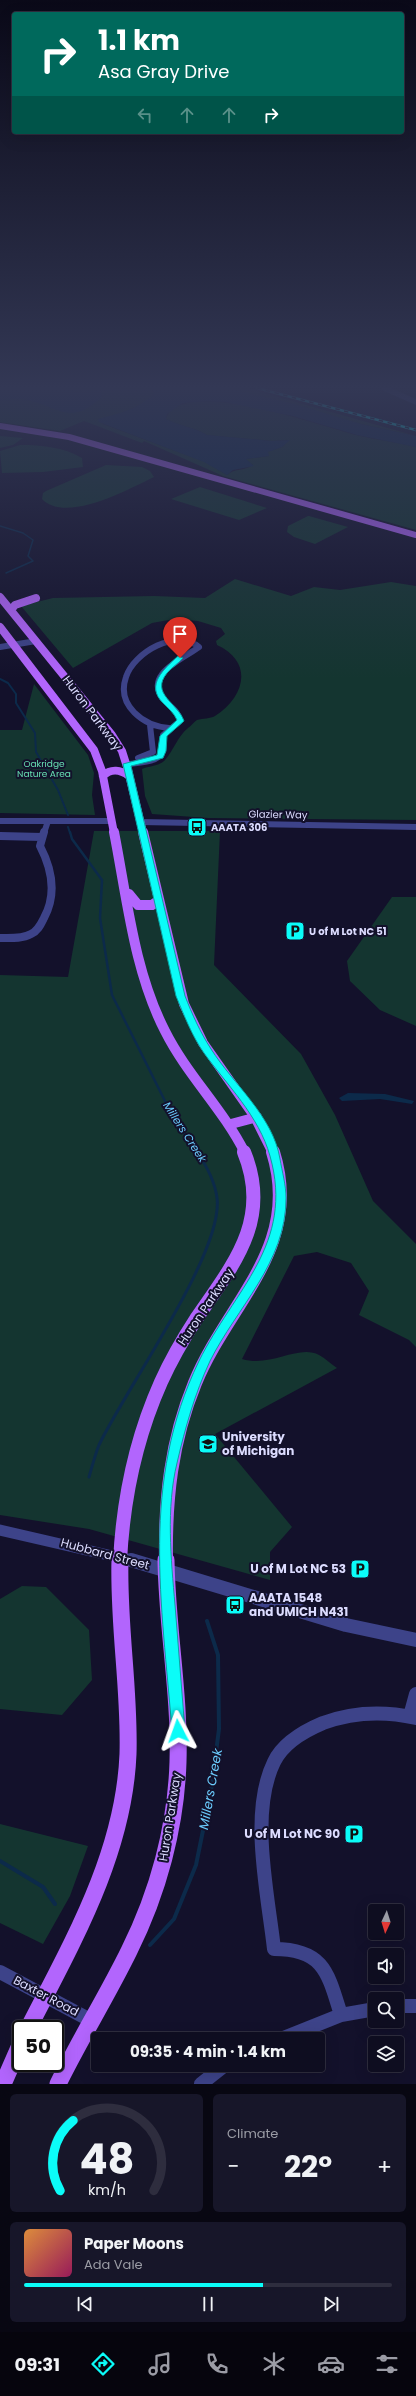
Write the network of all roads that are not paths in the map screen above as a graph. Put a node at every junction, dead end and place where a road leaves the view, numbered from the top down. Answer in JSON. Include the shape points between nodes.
{"nodes":[{"id":1,"x":242,"y":485,"type":"edge"},
{"id":2,"x":416,"y":534,"type":"edge"},
{"id":3,"x":36,"y":598,"type":"dead end"},
{"id":4,"x":2,"y":601,"type":"edge"},
{"id":5,"x":11,"y":610,"type":"junction"},
{"id":6,"x":0,"y":627,"type":"edge"},
{"id":7,"x":36,"y":641,"type":"junction"},
{"id":8,"x":14,"y":644,"type":"junction"},
{"id":9,"x":0,"y":647,"type":"edge"},
{"id":10,"x":150,"y":725,"type":"junction"},
{"id":11,"x":169,"y":728,"type":"junction"},
{"id":12,"x":126,"y":762,"type":"junction"},
{"id":13,"x":103,"y":776,"type":"junction"},
{"id":14,"x":129,"y":776,"type":"junction"},
{"id":15,"x":0,"y":821,"type":"edge"},
{"id":16,"x":48,"y":821,"type":"junction"},
{"id":17,"x":112,"y":821,"type":"junction"},
{"id":18,"x":139,"y":822,"type":"junction"},
{"id":19,"x":416,"y":827,"type":"edge"},
{"id":20,"x":0,"y":836,"type":"edge"},
{"id":21,"x":42,"y":837,"type":"junction"},
{"id":22,"x":125,"y":886,"type":"junction"},
{"id":23,"x":158,"y":901,"type":"junction"},
{"id":24,"x":0,"y":938,"type":"edge"},
{"id":25,"x":257,"y":1117,"type":"junction"},
{"id":26,"x":231,"y":1124,"type":"junction"},
{"id":27,"x":0,"y":1530,"type":"edge"},
{"id":28,"x":120,"y":1557,"type":"junction"},
{"id":29,"x":166,"y":1570,"type":"junction"},
{"id":30,"x":416,"y":1640,"type":"edge"},
{"id":31,"x":416,"y":1694,"type":"edge"},
{"id":32,"x":413,"y":1717,"type":"edge"},
{"id":33,"x":0,"y":1972,"type":"edge"},
{"id":34,"x":45,"y":1996,"type":"junction"},
{"id":35,"x":404,"y":2006,"type":"edge"},
{"id":36,"x":416,"y":2006,"type":"edge"},
{"id":37,"x":368,"y":2010,"type":"edge"},
{"id":38,"x":341,"y":2015,"type":"junction"},
{"id":39,"x":33,"y":2020,"type":"edge"},
{"id":40,"x":92,"y":2021,"type":"junction"},
{"id":41,"x":298,"y":2032,"type":"edge"},
{"id":42,"x":12,"y":2064,"type":"edge"},
{"id":43,"x":217,"y":2072,"type":"edge"},
{"id":44,"x":3,"y":2084,"type":"edge"},
{"id":45,"x":58,"y":2084,"type":"edge"},
{"id":46,"x":201,"y":2084,"type":"edge"}],
"edges":[{"from":1,"to":2,"type":"main road"},
{"from":3,"to":5,"type":"main road","via":[[14,605]]},
{"from":4,"to":5,"type":"main road","name":"Huron Parkway"},
{"from":5,"to":7,"type":"main road","name":"Huron Parkway"},
{"from":6,"to":8,"type":"main road","name":"Huron Parkway"},
{"from":7,"to":8,"type":"street"},
{"from":7,"to":12,"type":"main road","name":"Huron Parkway","via":[[112,735]]},
{"from":8,"to":9,"type":"street"},
{"from":8,"to":13,"type":"main road","name":"Huron Parkway","via":[[89,741]]},
{"from":10,"to":11,"type":"street"},
{"from":10,"to":11,"type":"street","via":[[141,720],[127,704],[123,693],[125,677],[134,663],[150,651],[173,640],[191,640],[199,647],[172,664],[159,682],[161,697],[181,718]]},
{"from":10,"to":12,"type":"street","via":[[152,752]]},
{"from":11,"to":12,"type":"street","via":[[163,736],[163,751],[160,756],[148,761]]},
{"from":12,"to":14,"type":"main road","name":"Huron Parkway"},
{"from":13,"to":14,"type":"main road","via":[[114,770]]},
{"from":13,"to":17,"type":"main road","name":"Huron Parkway"},
{"from":14,"to":18,"type":"main road","name":"Huron Parkway"},
{"from":15,"to":16,"type":"street"},
{"from":16,"to":17,"type":"street"},
{"from":16,"to":21,"type":"street"},
{"from":17,"to":22,"type":"main road","name":"Huron Parkway"},
{"from":18,"to":19,"type":"street","name":"Glazier Way"},
{"from":18,"to":23,"type":"main road","name":"Huron Parkway"},
{"from":20,"to":21,"type":"street"},
{"from":21,"to":24,"type":"street","via":[[40,846],[46,856],[53,889],[49,910],[37,931],[20,937]]},
{"from":22,"to":23,"type":"main road","via":[[135,904],[148,906]]},
{"from":22,"to":26,"type":"main road","name":"Huron Parkway","via":[[142,972],[159,1021],[176,1052]]},
{"from":23,"to":25,"type":"main road","name":"Huron Parkway","via":[[177,985],[188,1016],[212,1059]]},
{"from":25,"to":26,"type":"main road"},
{"from":25,"to":29,"type":"main road","name":"Huron Parkway","via":[[270,1142],[278,1169],[281,1198],[278,1227],[261,1271],[215,1343],[196,1380],[185,1410],[168,1482],[165,1525]]},
{"from":26,"to":28,"type":"main road","name":"Huron Parkway","via":[[244,1148],[252,1172],[254,1202],[250,1228],[234,1268],[185,1336],[151,1406],[131,1477]]},
{"from":27,"to":28,"type":"street","name":"Hubbard Street"},
{"from":28,"to":29,"type":"street","name":"Hubbard Street"},
{"from":28,"to":34,"type":"main road","name":"Huron Parkway","via":[[119,1603],[128,1747],[122,1801],[115,1837],[100,1884]]},
{"from":29,"to":30,"type":"street","name":"Hubbard Street","via":[[312,1616]]},
{"from":29,"to":40,"type":"main road","name":"Huron Parkway","via":[[178,1731],[174,1806],[162,1866],[144,1919]]},
{"from":31,"to":32,"type":"street"},
{"from":32,"to":38,"type":"street","via":[[378,1713],[347,1714],[317,1725],[291,1740],[274,1761],[265,1785],[264,1855],[274,1949],[292,1947],[311,1954],[328,1973]]},
{"from":33,"to":34,"type":"street","name":"Baxter Road"},
{"from":34,"to":39,"type":"main road","name":"Huron Parkway"},
{"from":34,"to":40,"type":"street","name":"Baxter Road"},
{"from":35,"to":36,"type":"street"},
{"from":37,"to":38,"type":"street"},
{"from":38,"to":41,"type":"street"},
{"from":40,"to":45,"type":"main road","name":"Huron Parkway"},
{"from":42,"to":44,"type":"main road"},
{"from":43,"to":46,"type":"street"}]}
